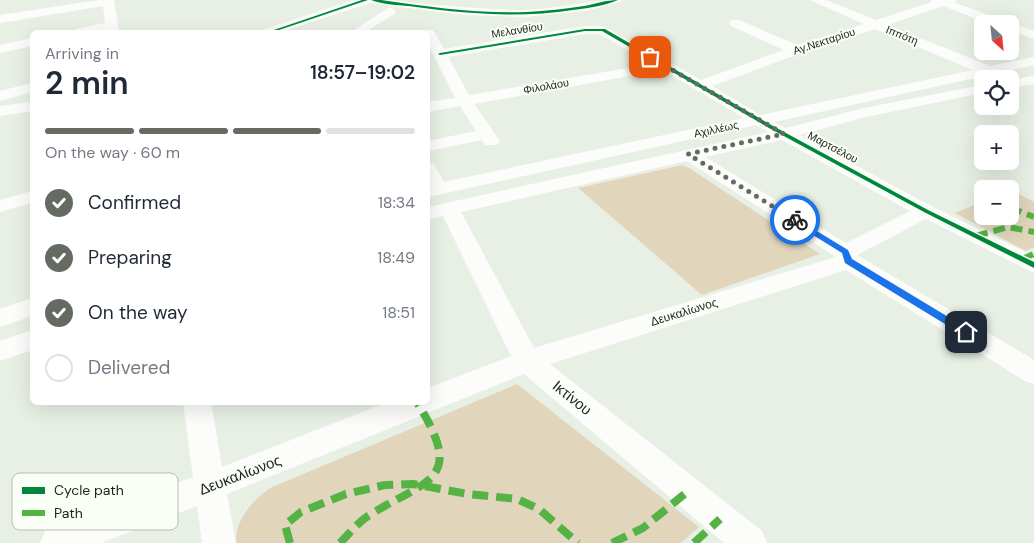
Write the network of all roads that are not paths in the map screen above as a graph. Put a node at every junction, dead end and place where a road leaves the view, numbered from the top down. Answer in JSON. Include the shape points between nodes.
{"nodes":[{"id":1,"x":366,"y":0,"type":"edge"},
{"id":2,"x":373,"y":0,"type":"edge"},
{"id":3,"x":616,"y":0,"type":"edge"},
{"id":4,"x":816,"y":0,"type":"edge"},
{"id":5,"x":108,"y":1,"type":"edge"},
{"id":6,"x":491,"y":1,"type":"edge"},
{"id":7,"x":943,"y":1,"type":"edge"},
{"id":8,"x":24,"y":4,"type":"dead end"},
{"id":9,"x":387,"y":6,"type":"edge"},
{"id":10,"x":347,"y":7,"type":"junction"},
{"id":11,"x":39,"y":13,"type":"junction"},
{"id":12,"x":980,"y":15,"type":"edge"},
{"id":13,"x":0,"y":19,"type":"edge"},
{"id":14,"x":735,"y":23,"type":"dead end"},
{"id":15,"x":876,"y":24,"type":"junction"},
{"id":16,"x":423,"y":27,"type":"edge"},
{"id":17,"x":113,"y":29,"type":"edge"},
{"id":18,"x":598,"y":29,"type":"joint"},
{"id":19,"x":1019,"y":29,"type":"edge"},
{"id":20,"x":276,"y":30,"type":"edge"},
{"id":21,"x":360,"y":30,"type":"edge"},
{"id":22,"x":1034,"y":35,"type":"edge"},
{"id":23,"x":430,"y":38,"type":"edge"},
{"id":24,"x":30,"y":42,"type":"edge"},
{"id":25,"x":0,"y":48,"type":"edge"},
{"id":26,"x":796,"y":50,"type":"junction"},
{"id":27,"x":440,"y":54,"type":"junction"},
{"id":28,"x":1034,"y":61,"type":"edge"},
{"id":29,"x":664,"y":66,"type":"junction"},
{"id":30,"x":987,"y":70,"type":"edge"},
{"id":31,"x":994,"y":70,"type":"edge"},
{"id":32,"x":974,"y":74,"type":"edge"},
{"id":33,"x":1034,"y":80,"type":"edge"},
{"id":34,"x":1019,"y":83,"type":"edge"},
{"id":35,"x":699,"y":86,"type":"junction"},
{"id":36,"x":1019,"y":86,"type":"edge"},
{"id":37,"x":30,"y":88,"type":"edge"},
{"id":38,"x":974,"y":91,"type":"edge"},
{"id":39,"x":1034,"y":91,"type":"edge"},
{"id":40,"x":0,"y":96,"type":"edge"},
{"id":41,"x":464,"y":100,"type":"junction"},
{"id":42,"x":430,"y":106,"type":"edge"},
{"id":43,"x":30,"y":107,"type":"edge"},
{"id":44,"x":0,"y":111,"type":"edge"},
{"id":45,"x":758,"y":120,"type":"junction"},
{"id":46,"x":784,"y":134,"type":"junction"},
{"id":47,"x":430,"y":146,"type":"edge"},
{"id":48,"x":688,"y":154,"type":"junction"},
{"id":49,"x":430,"y":176,"type":"edge"},
{"id":50,"x":30,"y":197,"type":"edge"},
{"id":51,"x":436,"y":200,"type":"edge"},
{"id":52,"x":0,"y":206,"type":"edge"},
{"id":53,"x":926,"y":211,"type":"junction"},
{"id":54,"x":847,"y":256,"type":"junction"},
{"id":55,"x":1034,"y":265,"type":"edge"},
{"id":56,"x":30,"y":308,"type":"edge"},
{"id":57,"x":0,"y":318,"type":"edge"},
{"id":58,"x":30,"y":341,"type":"edge"},
{"id":59,"x":0,"y":351,"type":"edge"},
{"id":60,"x":527,"y":361,"type":"junction"},
{"id":61,"x":1034,"y":373,"type":"edge"},
{"id":62,"x":430,"y":399,"type":"edge"},
{"id":63,"x":198,"y":405,"type":"edge"},
{"id":64,"x":414,"y":405,"type":"edge"},
{"id":65,"x":212,"y":486,"type":"junction"},
{"id":66,"x":178,"y":499,"type":"edge"},
{"id":67,"x":92,"y":530,"type":"edge"},
{"id":68,"x":57,"y":543,"type":"edge"},
{"id":69,"x":219,"y":543,"type":"edge"},
{"id":70,"x":750,"y":543,"type":"edge"}],
"edges":[{"from":1,"to":10,"type":"street"},
{"from":2,"to":3,"type":"street","via":[[468,12],[516,14],[576,10]]},
{"from":4,"to":15,"type":"street","name":"Ιππότη"},
{"from":5,"to":11,"type":"street"},
{"from":5,"to":17,"type":"street"},
{"from":6,"to":9,"type":"street"},
{"from":7,"to":12,"type":"street"},
{"from":7,"to":15,"type":"street","name":"Αγ.Νεκταρίου"},
{"from":8,"to":11,"type":"street"},
{"from":9,"to":10,"type":"street"},
{"from":9,"to":16,"type":"street"},
{"from":9,"to":21,"type":"street"},
{"from":10,"to":20,"type":"street"},
{"from":11,"to":13,"type":"street"},
{"from":14,"to":26,"type":"street"},
{"from":15,"to":26,"type":"street","name":"Αγ.Νεκταρίου"},
{"from":15,"to":30,"type":"street","name":"Ιππότη"},
{"from":18,"to":27,"type":"street","name":"Μελανθίου"},
{"from":18,"to":29,"type":"street","name":"Μαρτσέλου"},
{"from":19,"to":22,"type":"street"},
{"from":23,"to":27,"type":"street"},
{"from":24,"to":25,"type":"street"},
{"from":26,"to":35,"type":"street","name":"Αγ.Νεκταρίου"},
{"from":27,"to":41,"type":"street"},
{"from":28,"to":31,"type":"street","name":"Αχιλλέως"},
{"from":29,"to":35,"type":"street","name":"Μαρτσέλου"},
{"from":29,"to":41,"type":"street","name":"Φιλολάου"},
{"from":32,"to":45,"type":"street","name":"Αχιλλέως"},
{"from":33,"to":34,"type":"street"},
{"from":35,"to":45,"type":"street","name":"Μαρτσέλου"},
{"from":36,"to":39,"type":"street"},
{"from":37,"to":40,"type":"street"},
{"from":38,"to":46,"type":"street","name":"Αχιλλέως","via":[[873,111]]},
{"from":41,"to":42,"type":"street","name":"Φιλολάου"},
{"from":41,"to":47,"type":"street","via":[[489,138]]},
{"from":43,"to":44,"type":"street"},
{"from":45,"to":46,"type":"street","name":"Μαρτσέλου"},
{"from":45,"to":51,"type":"street","name":"Αχιλλέως"},
{"from":46,"to":48,"type":"street","name":"Αχιλλέως"},
{"from":46,"to":53,"type":"street","name":"Μαρτσέλου"},
{"from":48,"to":51,"type":"street","name":"Αχιλλέως"},
{"from":48,"to":54,"type":"street"},
{"from":49,"to":51,"type":"street","name":"Ικτίνου"},
{"from":50,"to":52,"type":"street"},
{"from":51,"to":60,"type":"street","name":"Ικτίνου"},
{"from":53,"to":54,"type":"street","name":"Δευκαλίωνος"},
{"from":53,"to":55,"type":"street","name":"Μαρτσέλου"},
{"from":54,"to":60,"type":"street","name":"Δευκαλίωνος"},
{"from":54,"to":61,"type":"street"},
{"from":56,"to":57,"type":"street"},
{"from":58,"to":59,"type":"street"},
{"from":60,"to":62,"type":"street","name":"Δευκαλίωνος"},
{"from":60,"to":70,"type":"street","name":"Ικτίνου"},
{"from":63,"to":65,"type":"street"},
{"from":64,"to":65,"type":"street","name":"Δευκαλίωνος"},
{"from":65,"to":66,"type":"street","name":"Δευκαλίωνος"},
{"from":65,"to":69,"type":"street"},
{"from":67,"to":68,"type":"street","name":"Δευκαλίωνος"}]}
